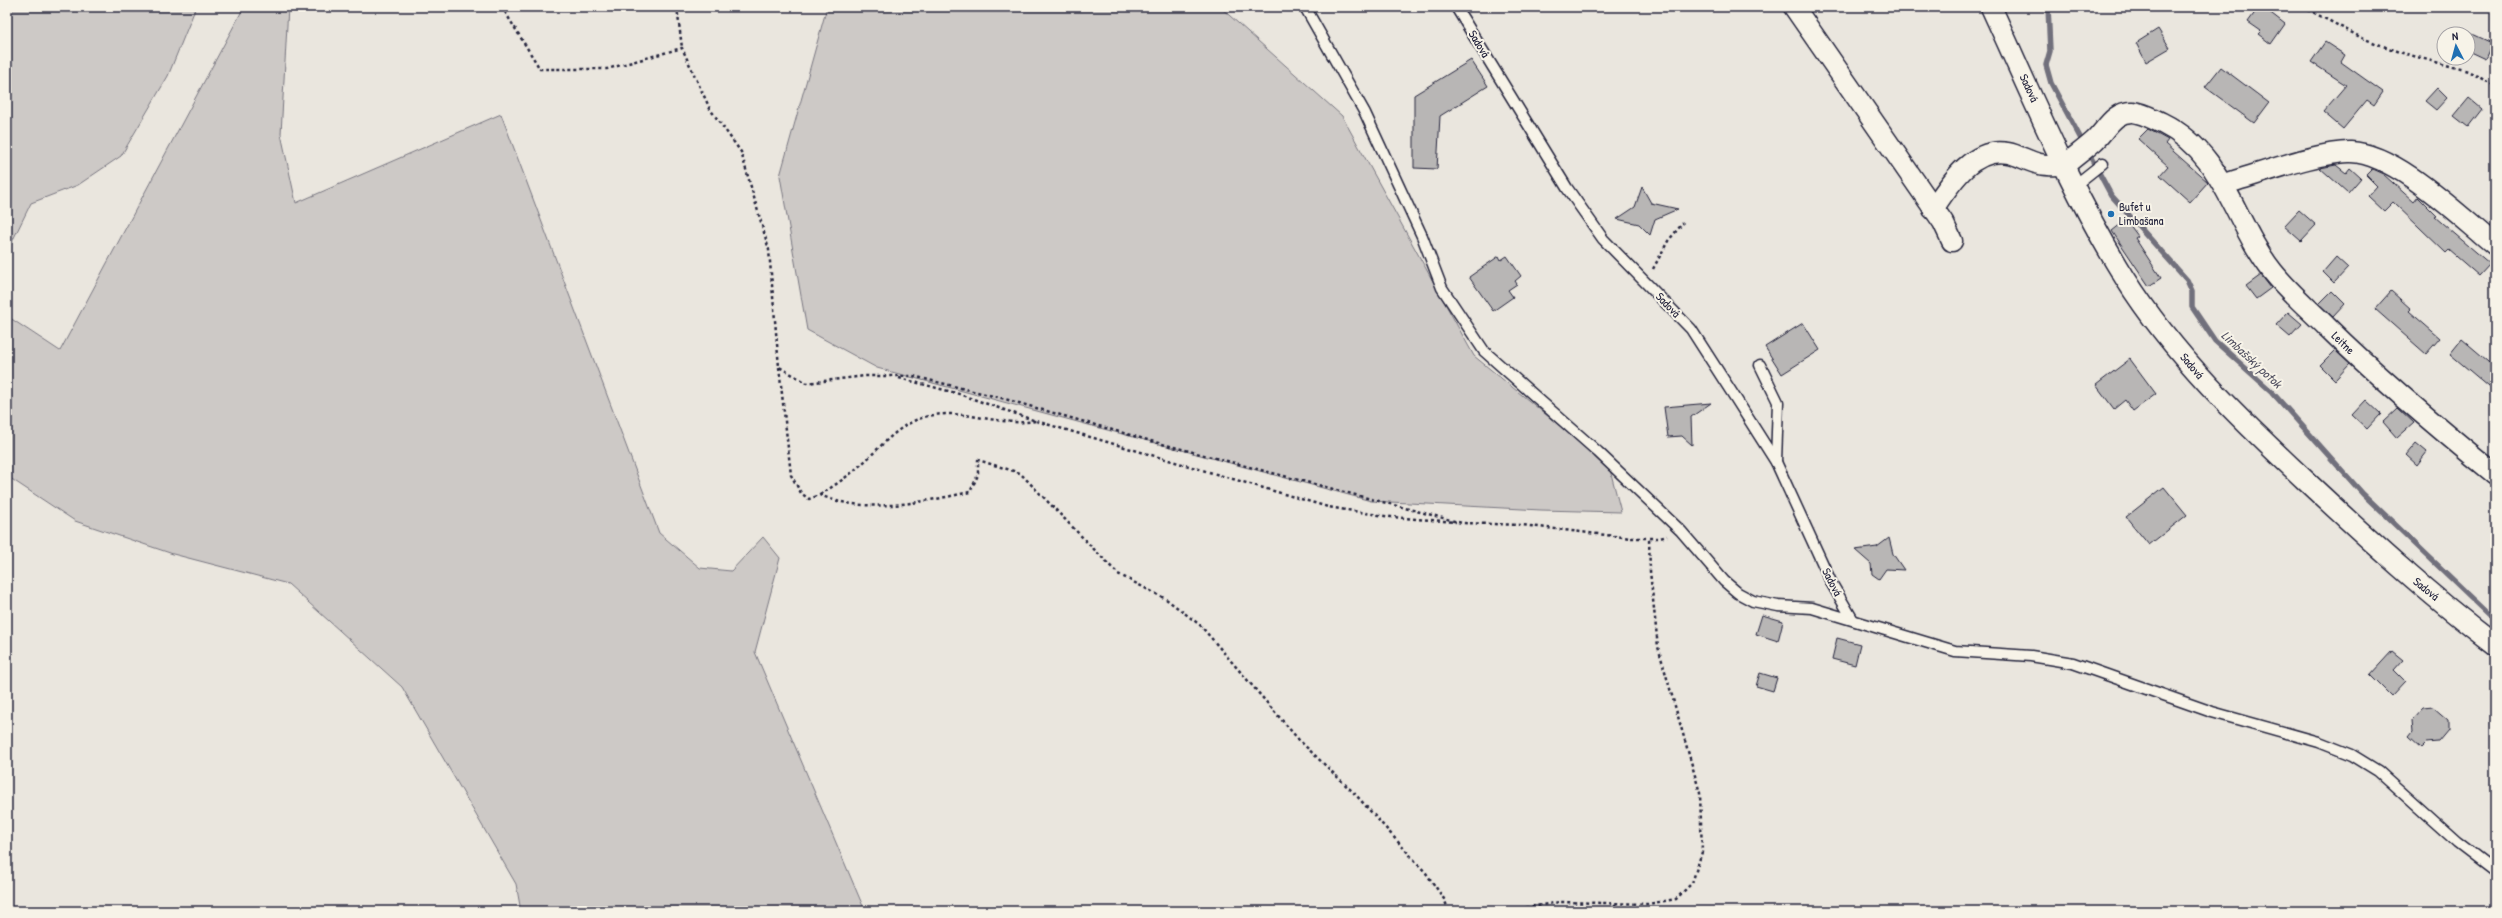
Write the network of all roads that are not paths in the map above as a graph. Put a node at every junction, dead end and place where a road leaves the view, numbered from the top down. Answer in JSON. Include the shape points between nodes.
{"nodes":[{"id":1,"x":1305,"y":7,"type":"edge"},
{"id":2,"x":1456,"y":7,"type":"edge"},
{"id":3,"x":1794,"y":7,"type":"edge"},
{"id":4,"x":1991,"y":7,"type":"edge"},
{"id":5,"x":2065,"y":165,"type":"junction"},
{"id":6,"x":2097,"y":167,"type":"dead end"},
{"id":7,"x":2224,"y":184,"type":"junction"},
{"id":8,"x":2074,"y":186,"type":"junction"},
{"id":9,"x":1933,"y":209,"type":"junction"},
{"id":10,"x":1952,"y":241,"type":"dead end"},
{"id":11,"x":2495,"y":245,"type":"edge"},
{"id":12,"x":1760,"y":365,"type":"dead end"},
{"id":13,"x":1776,"y":462,"type":"junction"},
{"id":14,"x":2495,"y":474,"type":"edge"},
{"id":15,"x":1854,"y":620,"type":"junction"},
{"id":16,"x":2495,"y":646,"type":"edge"},
{"id":17,"x":2495,"y":871,"type":"edge"}],
"edges":[{"from":1,"to":15,"type":"lane","via":[[1364,113],[1422,236],[1442,288],[1484,351],[1598,452],[1681,531],[1724,581],[1753,601],[1778,606],[1812,608]]},
{"from":2,"to":13,"type":"lane","name":"Sadová","via":[[1567,188],[1603,239],[1691,329]]},
{"from":3,"to":9,"type":"street"},
{"from":4,"to":5,"type":"street","name":"Sadová"},
{"from":5,"to":7,"type":"street","name":"Leitne","via":[[2112,120],[2120,114],[2133,112],[2174,129],[2205,156]]},
{"from":5,"to":8,"type":"street","name":"Sadová"},
{"from":5,"to":9,"type":"street","via":[[2040,164],[2007,153],[1989,154],[1970,164],[1954,178]]},
{"from":6,"to":8,"type":"lane"},
{"from":7,"to":11,"type":"street","via":[[2320,157],[2350,152],[2362,153],[2392,165]]},
{"from":7,"to":14,"type":"street","name":"Leitne","via":[[2258,250],[2289,290],[2371,370]]},
{"from":8,"to":16,"type":"street","name":"Sadová","via":[[2126,279],[2197,372],[2232,410],[2388,557]]},
{"from":9,"to":10,"type":"street"},
{"from":12,"to":13,"type":"lane","via":[[1778,402]]},
{"from":13,"to":15,"type":"lane","name":"Sadová","via":[[1832,584]]},
{"from":15,"to":17,"type":"lane","via":[[1955,651],[2031,656],[2073,663],[2212,712],[2319,742],[2352,755],[2378,772],[2457,842]]}]}
